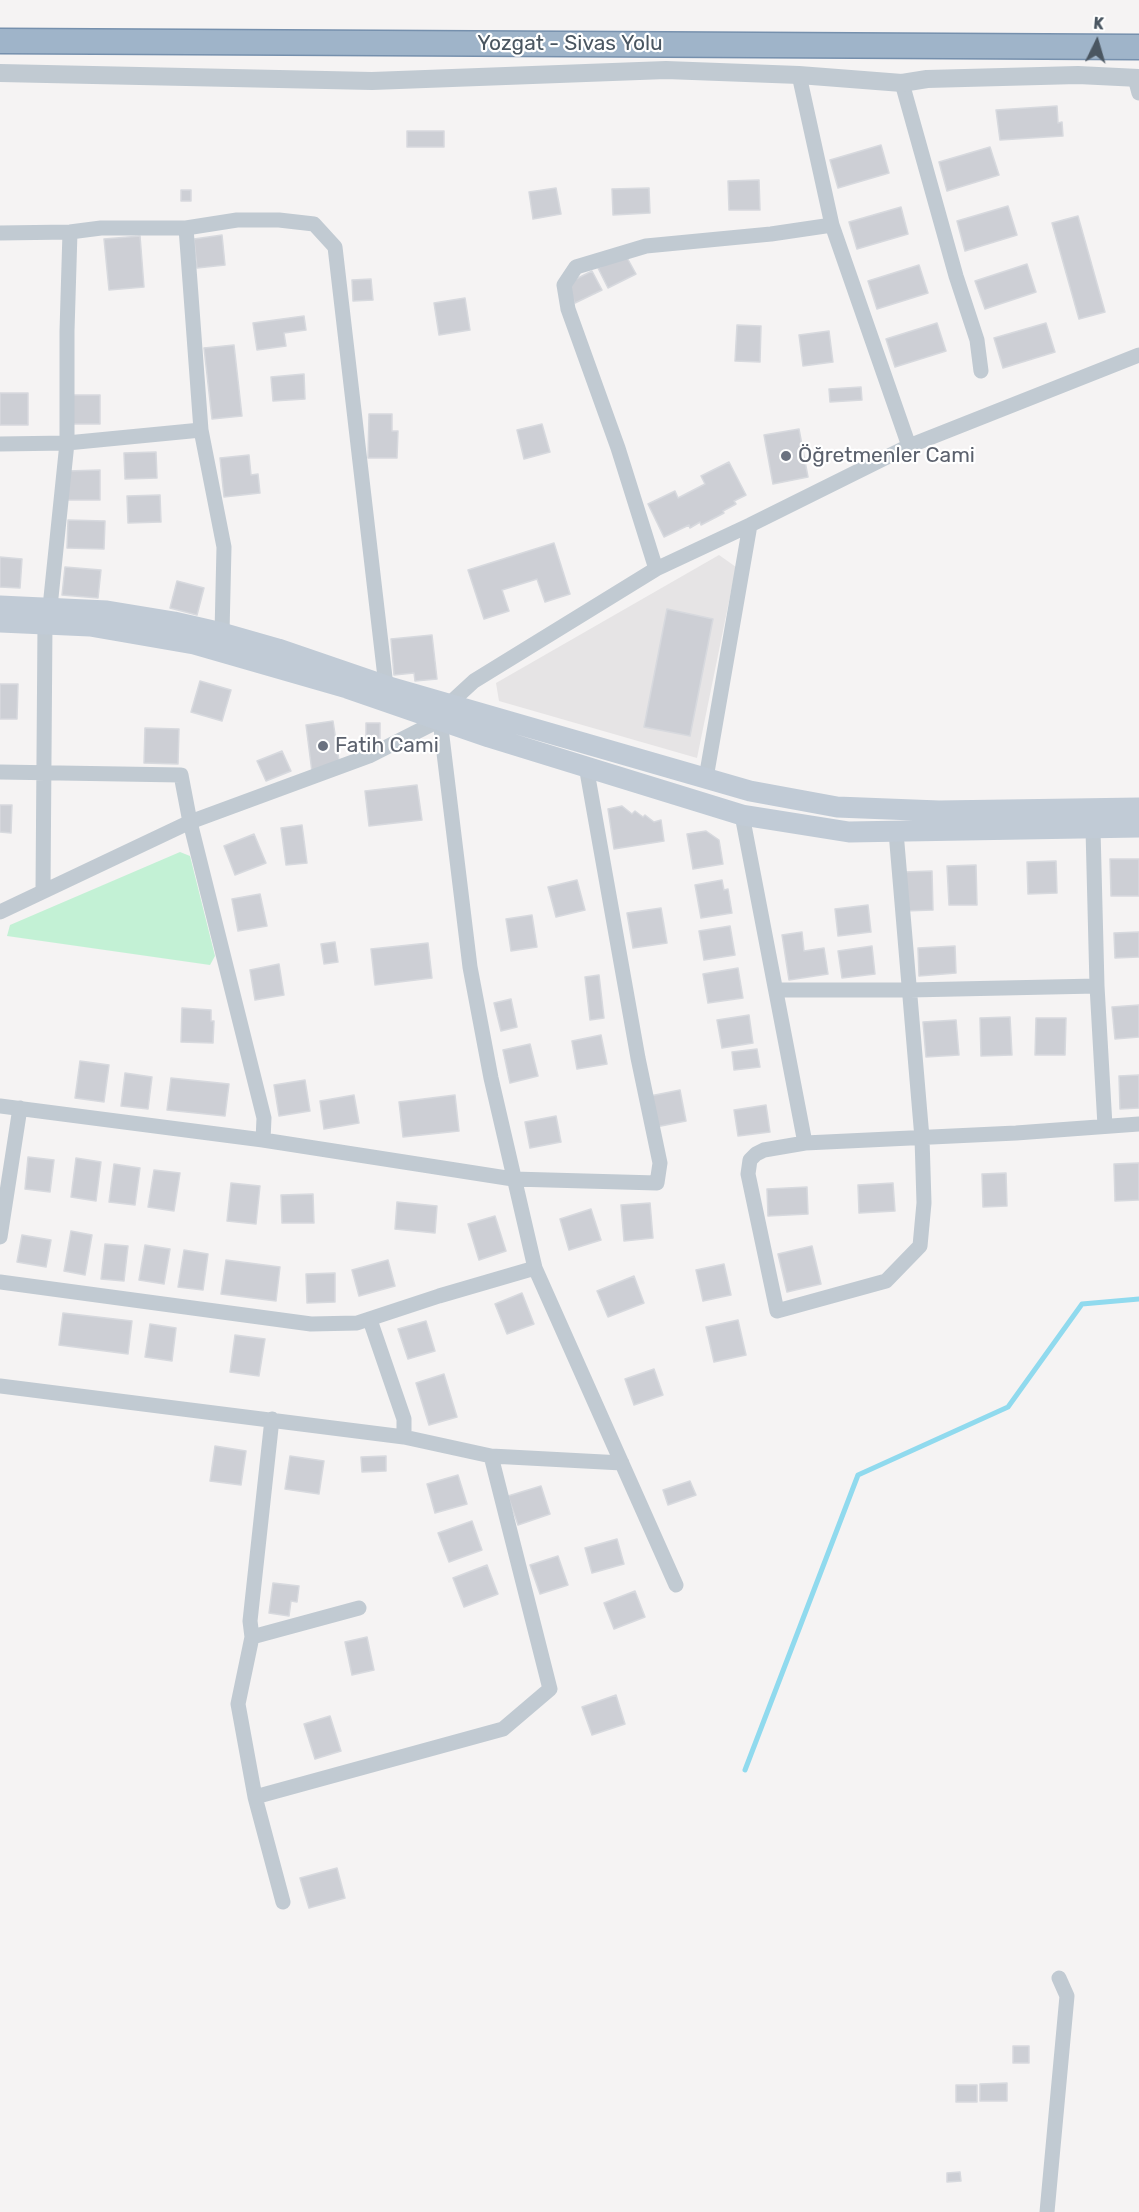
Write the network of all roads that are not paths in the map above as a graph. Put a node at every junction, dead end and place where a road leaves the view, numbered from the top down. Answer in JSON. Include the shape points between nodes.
{"nodes":[{"id":1,"x":0,"y":41,"type":"edge"},
{"id":2,"x":1139,"y":47,"type":"edge"},
{"id":3,"x":0,"y":73,"type":"edge"},
{"id":4,"x":799,"y":75,"type":"junction"},
{"id":5,"x":902,"y":83,"type":"junction"},
{"id":6,"x":1138,"y":83,"type":"edge"},
{"id":7,"x":832,"y":225,"type":"junction"},
{"id":8,"x":186,"y":228,"type":"junction"},
{"id":9,"x":70,"y":232,"type":"junction"},
{"id":10,"x":0,"y":233,"type":"edge"},
{"id":11,"x":1139,"y":355,"type":"edge"},
{"id":12,"x":981,"y":371,"type":"dead end"},
{"id":13,"x":201,"y":430,"type":"junction"},
{"id":14,"x":67,"y":443,"type":"junction"},
{"id":15,"x":0,"y":444,"type":"edge"},
{"id":16,"x":909,"y":446,"type":"junction"},
{"id":17,"x":750,"y":525,"type":"junction"},
{"id":18,"x":656,"y":569,"type":"junction"},
{"id":19,"x":0,"y":606,"type":"edge"},
{"id":20,"x":47,"y":615,"type":"junction"},
{"id":21,"x":0,"y":622,"type":"edge"},
{"id":22,"x":222,"y":633,"type":"junction"},
{"id":23,"x":386,"y":687,"type":"junction"},
{"id":24,"x":444,"y":712,"type":"junction"},
{"id":25,"x":586,"y":766,"type":"junction"},
{"id":26,"x":0,"y":772,"type":"edge"},
{"id":27,"x":45,"y":772,"type":"junction"},
{"id":28,"x":706,"y":778,"type":"junction"},
{"id":29,"x":1089,"y":808,"type":"junction"},
{"id":30,"x":1139,"y":808,"type":"edge"},
{"id":31,"x":742,"y":815,"type":"junction"},
{"id":32,"x":190,"y":822,"type":"junction"},
{"id":33,"x":1139,"y":827,"type":"edge"},
{"id":34,"x":1093,"y":829,"type":"junction"},
{"id":35,"x":896,"y":832,"type":"junction"},
{"id":36,"x":43,"y":891,"type":"junction"},
{"id":37,"x":0,"y":912,"type":"edge"},
{"id":38,"x":1097,"y":986,"type":"junction"},
{"id":39,"x":776,"y":990,"type":"junction"},
{"id":40,"x":910,"y":990,"type":"junction"},
{"id":41,"x":0,"y":1106,"type":"edge"},
{"id":42,"x":20,"y":1108,"type":"junction"},
{"id":43,"x":1139,"y":1124,"type":"edge"},
{"id":44,"x":1105,"y":1126,"type":"junction"},
{"id":45,"x":922,"y":1138,"type":"junction"},
{"id":46,"x":263,"y":1140,"type":"junction"},
{"id":47,"x":805,"y":1143,"type":"junction"},
{"id":48,"x":513,"y":1179,"type":"junction"},
{"id":49,"x":0,"y":1237,"type":"edge"},
{"id":50,"x":535,"y":1268,"type":"junction"},
{"id":51,"x":0,"y":1282,"type":"edge"},
{"id":52,"x":370,"y":1320,"type":"junction"},
{"id":53,"x":0,"y":1386,"type":"edge"},
{"id":54,"x":272,"y":1419,"type":"junction"},
{"id":55,"x":404,"y":1437,"type":"junction"},
{"id":56,"x":491,"y":1456,"type":"junction"},
{"id":57,"x":622,"y":1463,"type":"junction"},
{"id":58,"x":676,"y":1585,"type":"dead end"},
{"id":59,"x":359,"y":1608,"type":"dead end"},
{"id":60,"x":252,"y":1637,"type":"junction"},
{"id":61,"x":255,"y":1797,"type":"junction"},
{"id":62,"x":283,"y":1902,"type":"dead end"},
{"id":63,"x":1059,"y":1978,"type":"dead end"},
{"id":64,"x":1047,"y":2212,"type":"edge"}],
"edges":[{"from":1,"to":2,"type":"highway","name":"Yozgat - Sivas Yolu"},
{"from":3,"to":4,"type":"street","via":[[372,81],[666,70]]},
{"from":4,"to":5,"type":"street"},
{"from":4,"to":7,"type":"street"},
{"from":5,"to":6,"type":"street","via":[[1078,75]]},
{"from":5,"to":12,"type":"street","via":[[977,340]]},
{"from":7,"to":16,"type":"street"},
{"from":7,"to":18,"type":"street","via":[[646,246],[576,267],[564,285],[568,309]]},
{"from":8,"to":9,"type":"street"},
{"from":8,"to":13,"type":"street"},
{"from":8,"to":23,"type":"street","via":[[237,220],[315,224],[335,247]]},
{"from":9,"to":10,"type":"street"},
{"from":9,"to":14,"type":"street"},
{"from":11,"to":16,"type":"street"},
{"from":13,"to":14,"type":"street"},
{"from":13,"to":22,"type":"street","via":[[224,548]]},
{"from":14,"to":15,"type":"street"},
{"from":14,"to":20,"type":"street"},
{"from":16,"to":17,"type":"street"},
{"from":17,"to":18,"type":"street"},
{"from":17,"to":28,"type":"street"},
{"from":18,"to":24,"type":"street","via":[[474,681]]},
{"from":19,"to":20,"type":"main road"},
{"from":20,"to":21,"type":"main road"},
{"from":20,"to":22,"type":"main road","via":[[107,611]]},
{"from":20,"to":24,"type":"main road","via":[[194,644]]},
{"from":20,"to":27,"type":"street"},
{"from":22,"to":23,"type":"main road"},
{"from":23,"to":24,"type":"main road"},
{"from":24,"to":25,"type":"main road"},
{"from":24,"to":28,"type":"main road"},
{"from":24,"to":32,"type":"street","via":[[369,756]]},
{"from":24,"to":48,"type":"street","via":[[470,967]]},
{"from":25,"to":31,"type":"main road"},
{"from":25,"to":48,"type":"street","via":[[660,1163],[657,1183]]},
{"from":26,"to":27,"type":"street"},
{"from":27,"to":32,"type":"street","via":[[181,776]]},
{"from":27,"to":36,"type":"street"},
{"from":28,"to":29,"type":"main road","via":[[750,791],[837,807],[939,811]]},
{"from":29,"to":30,"type":"main road"},
{"from":29,"to":34,"type":"street"},
{"from":31,"to":35,"type":"main road","via":[[849,832]]},
{"from":31,"to":39,"type":"street"},
{"from":32,"to":36,"type":"street"},
{"from":32,"to":46,"type":"street","via":[[264,1118]]},
{"from":33,"to":34,"type":"main road"},
{"from":34,"to":35,"type":"main road"},
{"from":34,"to":38,"type":"street"},
{"from":35,"to":40,"type":"street"},
{"from":36,"to":37,"type":"street"},
{"from":38,"to":40,"type":"street"},
{"from":38,"to":44,"type":"street"},
{"from":39,"to":40,"type":"street"},
{"from":39,"to":47,"type":"street"},
{"from":40,"to":45,"type":"street"},
{"from":41,"to":42,"type":"street"},
{"from":42,"to":46,"type":"street"},
{"from":42,"to":49,"type":"street"},
{"from":43,"to":44,"type":"street"},
{"from":44,"to":45,"type":"street"},
{"from":45,"to":47,"type":"street"},
{"from":45,"to":47,"type":"street","via":[[924,1203],[920,1246],[886,1281],[777,1311],[748,1174],[750,1160],[764,1150]]},
{"from":46,"to":48,"type":"street"},
{"from":48,"to":50,"type":"street"},
{"from":50,"to":52,"type":"street"},
{"from":50,"to":57,"type":"street"},
{"from":51,"to":52,"type":"street","via":[[311,1324]]},
{"from":52,"to":55,"type":"street","via":[[404,1419]]},
{"from":53,"to":54,"type":"street"},
{"from":54,"to":55,"type":"street"},
{"from":54,"to":60,"type":"street","via":[[250,1621]]},
{"from":55,"to":56,"type":"street"},
{"from":56,"to":57,"type":"street"},
{"from":56,"to":61,"type":"street","via":[[550,1689],[503,1730]]},
{"from":57,"to":58,"type":"street"},
{"from":59,"to":60,"type":"street"},
{"from":60,"to":61,"type":"street","via":[[238,1704]]},
{"from":61,"to":62,"type":"street"},
{"from":63,"to":64,"type":"street","via":[[1067,1996]]}]}
